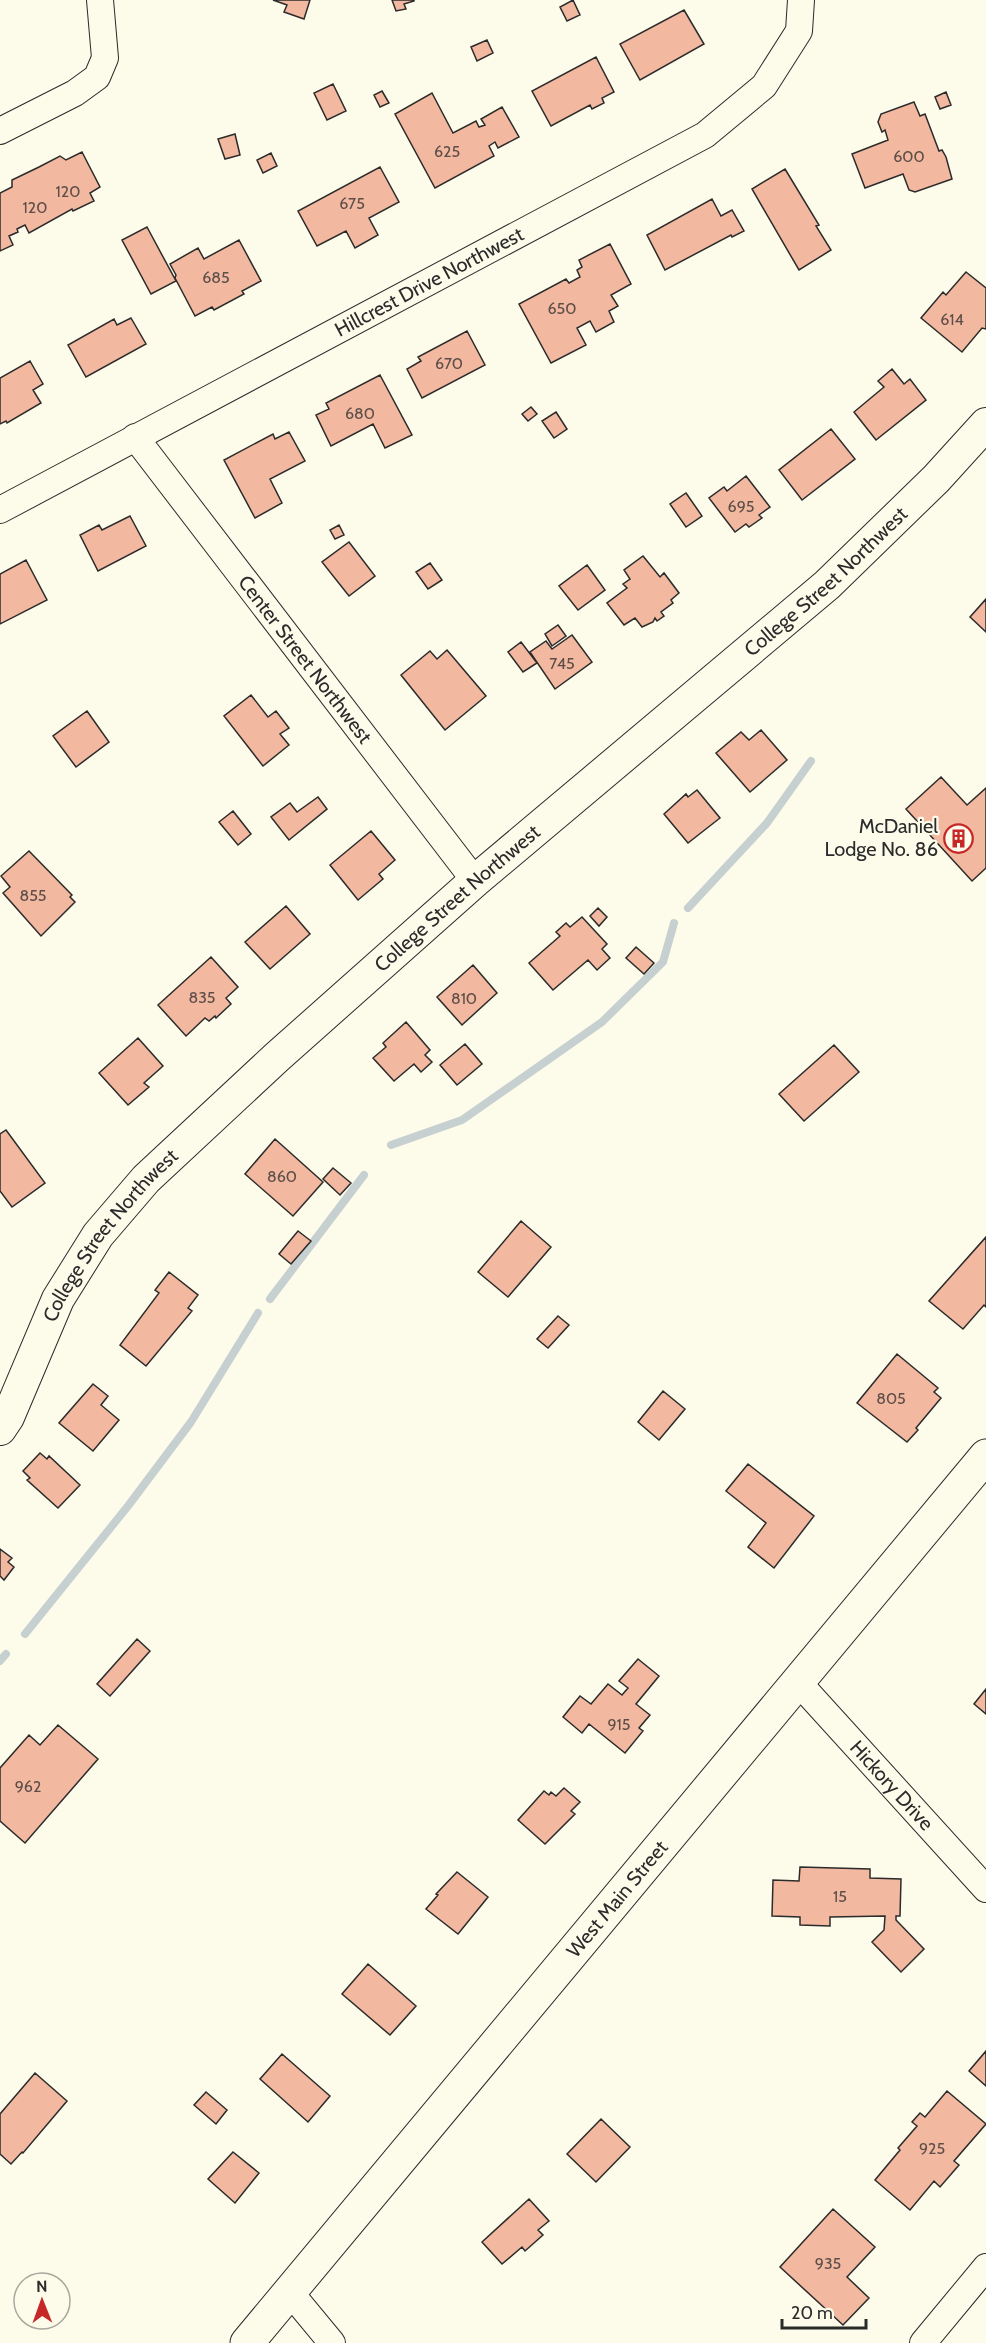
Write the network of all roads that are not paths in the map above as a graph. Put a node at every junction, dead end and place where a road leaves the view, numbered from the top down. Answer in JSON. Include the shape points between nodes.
{"nodes":[{"id":1,"x":100,"y":0,"type":"edge"},
{"id":2,"x":801,"y":0,"type":"edge"},
{"id":3,"x":0,"y":131,"type":"edge"},
{"id":4,"x":986,"y":424,"type":"edge"},
{"id":5,"x":135,"y":437,"type":"junction"},
{"id":6,"x":0,"y":510,"type":"edge"},
{"id":7,"x":475,"y":881,"type":"junction"},
{"id":8,"x":0,"y":1429,"type":"edge"},
{"id":9,"x":986,"y":1456,"type":"edge"},
{"id":10,"x":797,"y":1681,"type":"junction"},
{"id":11,"x":986,"y":1889,"type":"edge"},
{"id":12,"x":986,"y":2267,"type":"edge"},
{"id":13,"x":289,"y":2291,"type":"junction"},
{"id":14,"x":247,"y":2343,"type":"edge"},
{"id":15,"x":332,"y":2343,"type":"edge"},
{"id":16,"x":923,"y":2343,"type":"edge"}],
"edges":[{"from":1,"to":3,"type":"street","via":[[105,58],[97,77],[75,93]]},
{"from":2,"to":5,"type":"street","name":"Hillcrest Drive Northwest","via":[[799,31],[764,86],[705,135]]},
{"from":4,"to":7,"type":"street","name":"College Street Northwest","via":[[936,479],[827,585]]},
{"from":5,"to":6,"type":"street","name":"Hillcrest Drive Northwest"},
{"from":5,"to":7,"type":"street","name":"Center Street Northwest"},
{"from":7,"to":8,"type":"street","name":"College Street Northwest","via":[[147,1179],[98,1235],[58,1299]]},
{"from":9,"to":10,"type":"main road","name":"West Main Street"},
{"from":10,"to":11,"type":"street","name":"Hickory Drive"},
{"from":10,"to":13,"type":"main road","name":"West Main Street"},
{"from":12,"to":16,"type":"street"},
{"from":13,"to":14,"type":"main road","name":"West Main Street"},
{"from":13,"to":15,"type":"street"}]}
